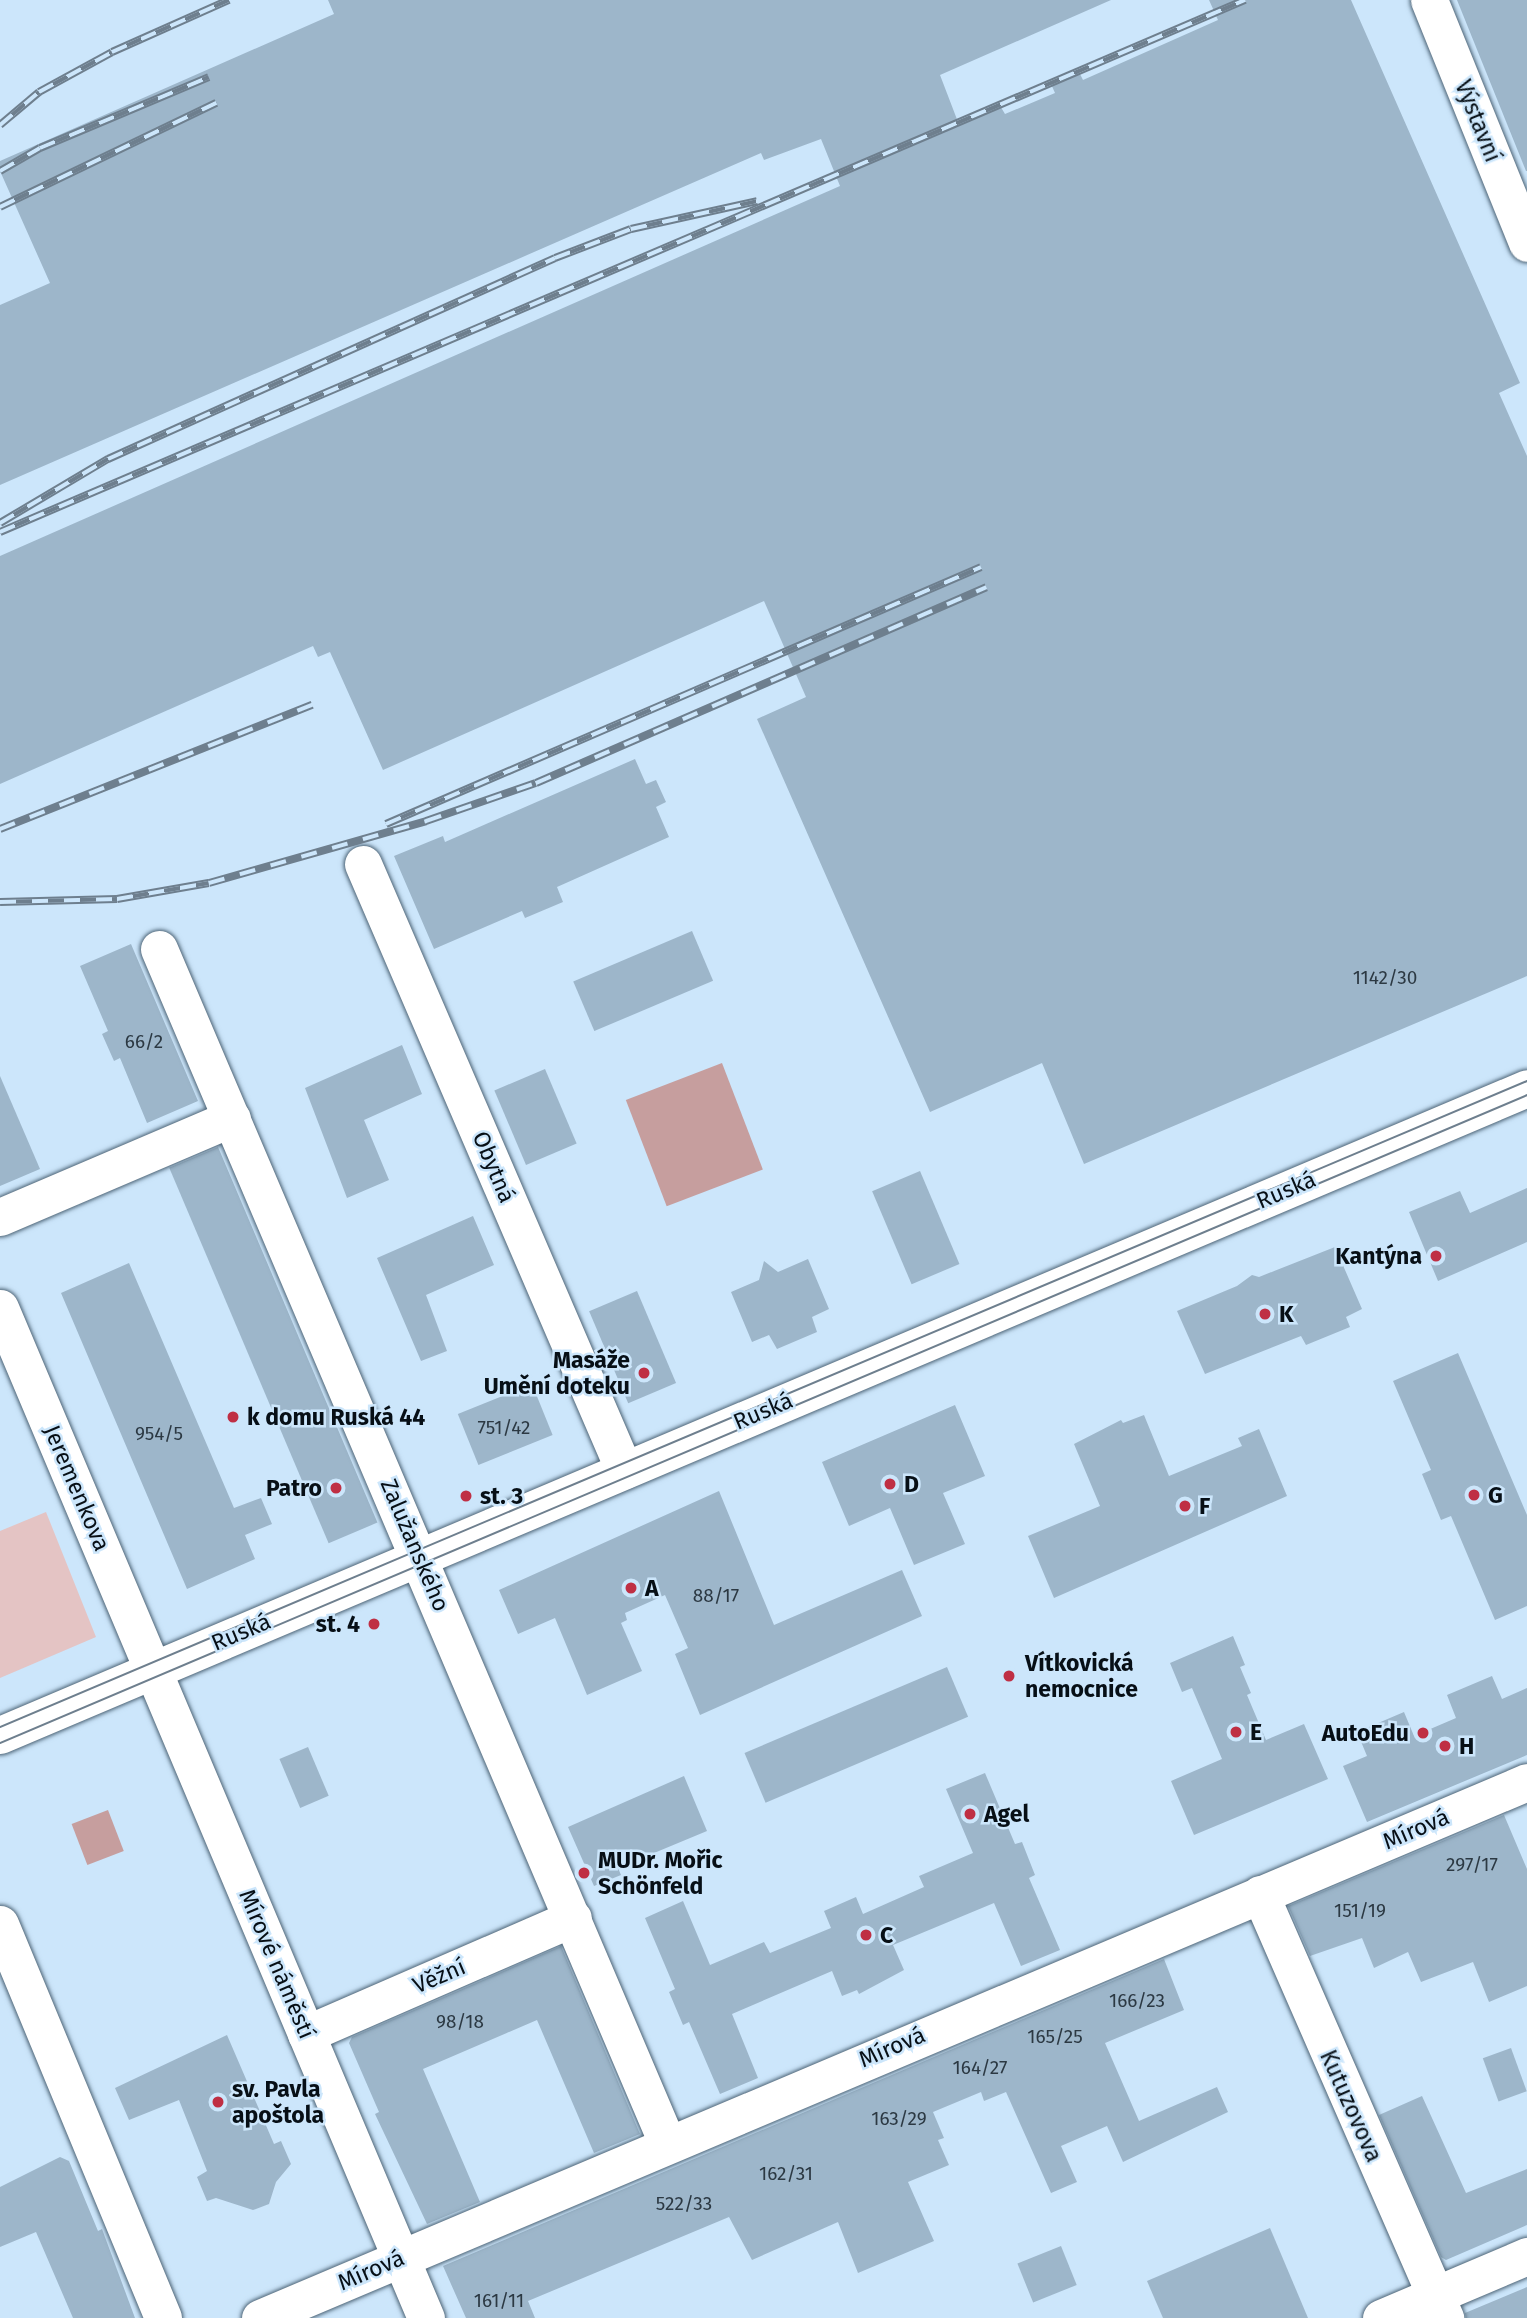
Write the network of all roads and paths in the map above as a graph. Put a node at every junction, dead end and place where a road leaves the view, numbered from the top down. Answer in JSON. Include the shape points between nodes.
{"nodes":[{"id":1,"x":1429,"y":0,"type":"edge"},
{"id":2,"x":1527,"y":243,"type":"edge"},
{"id":3,"x":363,"y":864,"type":"dead end"},
{"id":4,"x":159,"y":949,"type":"dead end"},
{"id":5,"x":1527,"y":1088,"type":"edge"},
{"id":6,"x":232,"y":1118,"type":"junction"},
{"id":7,"x":0,"y":1217,"type":"edge"},
{"id":8,"x":0,"y":1308,"type":"edge"},
{"id":9,"x":624,"y":1470,"type":"junction"},
{"id":10,"x":421,"y":1556,"type":"junction"},
{"id":11,"x":152,"y":1670,"type":"junction"},
{"id":12,"x":0,"y":1735,"type":"edge"},
{"id":13,"x":1527,"y":1782,"type":"edge"},
{"id":14,"x":1260,"y":1894,"type":"junction"},
{"id":15,"x":573,"y":1918,"type":"junction"},
{"id":16,"x":0,"y":1924,"type":"edge"},
{"id":17,"x":306,"y":2034,"type":"junction"},
{"id":18,"x":667,"y":2143,"type":"junction"},
{"id":19,"x":1527,"y":2256,"type":"edge"},
{"id":20,"x":401,"y":2258,"type":"junction"},
{"id":21,"x":1440,"y":2306,"type":"edge"},
{"id":22,"x":163,"y":2318,"type":"edge"},
{"id":23,"x":260,"y":2318,"type":"edge"},
{"id":24,"x":426,"y":2318,"type":"edge"},
{"id":25,"x":1381,"y":2318,"type":"edge"}],
"edges":[{"from":1,"to":2,"type":"street","name":"Výstavní"},
{"from":3,"to":9,"type":"street","name":"Obytná"},
{"from":4,"to":6,"type":"street","name":"Zalužanského"},
{"from":5,"to":9,"type":"street","name":"Ruská"},
{"from":6,"to":7,"type":"street"},
{"from":6,"to":10,"type":"street","name":"Zalužanského"},
{"from":8,"to":11,"type":"street","name":"Jeremenkova"},
{"from":9,"to":10,"type":"street","name":"Ruská"},
{"from":10,"to":11,"type":"street","name":"Ruská"},
{"from":10,"to":15,"type":"street","name":"Zalužanského"},
{"from":11,"to":12,"type":"street","name":"Ruská"},
{"from":11,"to":17,"type":"street","name":"Mírové náměstí"},
{"from":13,"to":14,"type":"street","name":"Mírová"},
{"from":14,"to":18,"type":"street","name":"Mírová"},
{"from":14,"to":21,"type":"street","name":"Kutuzovova"},
{"from":15,"to":17,"type":"street","name":"Věžní"},
{"from":15,"to":18,"type":"street","name":"Zalužanského"},
{"from":16,"to":22,"type":"street"},
{"from":17,"to":20,"type":"street","name":"Mírové náměstí"},
{"from":18,"to":20,"type":"street","name":"Mírová"},
{"from":19,"to":21,"type":"street"},
{"from":20,"to":23,"type":"street","name":"Mírová"},
{"from":20,"to":24,"type":"street"},
{"from":21,"to":25,"type":"street"}]}
